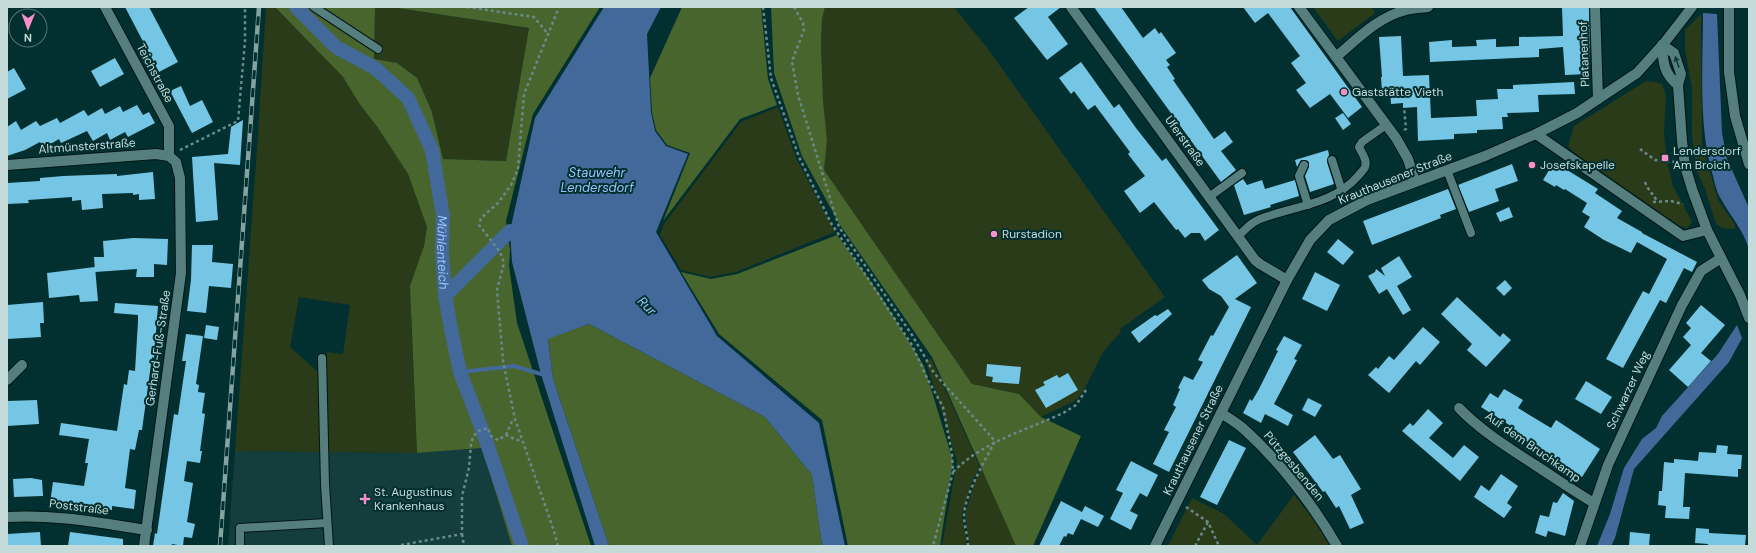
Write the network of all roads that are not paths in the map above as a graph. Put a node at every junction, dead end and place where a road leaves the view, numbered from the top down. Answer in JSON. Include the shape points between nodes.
{"nodes":[{"id":1,"x":104,"y":7,"type":"edge"},
{"id":2,"x":314,"y":7,"type":"edge"},
{"id":3,"x":1071,"y":7,"type":"edge"},
{"id":4,"x":1299,"y":7,"type":"edge"},
{"id":5,"x":1428,"y":7,"type":"edge"},
{"id":6,"x":1595,"y":7,"type":"edge"},
{"id":7,"x":1692,"y":7,"type":"edge"},
{"id":8,"x":1729,"y":7,"type":"edge"},
{"id":9,"x":1662,"y":46,"type":"junction"},
{"id":10,"x":378,"y":49,"type":"dead end"},
{"id":11,"x":1336,"y":56,"type":"junction"},
{"id":12,"x":1598,"y":99,"type":"junction"},
{"id":13,"x":1386,"y":125,"type":"junction"},
{"id":14,"x":1536,"y":134,"type":"junction"},
{"id":15,"x":169,"y":156,"type":"junction"},
{"id":16,"x":1332,"y":160,"type":"dead end"},
{"id":17,"x":1749,"y":164,"type":"edge"},
{"id":18,"x":7,"y":165,"type":"edge"},
{"id":19,"x":1304,"y":165,"type":"dead end"},
{"id":20,"x":1447,"y":170,"type":"junction"},
{"id":21,"x":1242,"y":173,"type":"dead end"},
{"id":22,"x":1415,"y":182,"type":"junction"},
{"id":23,"x":1342,"y":190,"type":"junction"},
{"id":24,"x":1209,"y":197,"type":"junction"},
{"id":25,"x":1308,"y":205,"type":"junction"},
{"id":26,"x":1707,"y":230,"type":"junction"},
{"id":27,"x":1471,"y":233,"type":"dead end"},
{"id":28,"x":1238,"y":236,"type":"junction"},
{"id":29,"x":1721,"y":258,"type":"junction"},
{"id":30,"x":1287,"y":280,"type":"junction"},
{"id":31,"x":1749,"y":318,"type":"edge"},
{"id":32,"x":322,"y":358,"type":"dead end"},
{"id":33,"x":22,"y":365,"type":"dead end"},
{"id":34,"x":7,"y":380,"type":"edge"},
{"id":35,"x":1459,"y":408,"type":"dead end"},
{"id":36,"x":1221,"y":412,"type":"junction"},
{"id":37,"x":1594,"y":502,"type":"junction"},
{"id":38,"x":7,"y":517,"type":"edge"},
{"id":39,"x":327,"y":523,"type":"junction"},
{"id":40,"x":147,"y":530,"type":"junction"},
{"id":41,"x":144,"y":546,"type":"edge"},
{"id":42,"x":240,"y":546,"type":"edge"},
{"id":43,"x":329,"y":546,"type":"edge"},
{"id":44,"x":1155,"y":546,"type":"edge"},
{"id":45,"x":1337,"y":546,"type":"edge"},
{"id":46,"x":1580,"y":546,"type":"edge"}],
"edges":[{"from":1,"to":15,"type":"street","name":"Teichstraße","via":[[169,126]]},
{"from":2,"to":10,"type":"lane"},
{"from":3,"to":24,"type":"street","name":"Uferstraße"},
{"from":4,"to":11,"type":"street"},
{"from":5,"to":11,"type":"street","via":[[1406,10],[1382,20]]},
{"from":6,"to":12,"type":"street","name":"Platanenhof"},
{"from":7,"to":9,"type":"street","name":"Krauthausener Straße"},
{"from":8,"to":17,"type":"street","via":[[1729,72],[1735,116]]},
{"from":9,"to":12,"type":"street","name":"Krauthausener Straße","via":[[1637,73]]},
{"from":9,"to":26,"type":"street","via":[[1674,53],[1681,74],[1678,85],[1685,163]]},
{"from":11,"to":13,"type":"street"},
{"from":12,"to":14,"type":"street","name":"Krauthausener Straße"},
{"from":13,"to":22,"type":"street","via":[[1408,159]]},
{"from":13,"to":23,"type":"lane","name":"Krauthausener Straße","via":[[1362,142],[1359,147],[1366,166],[1350,185]]},
{"from":14,"to":20,"type":"street","name":"Krauthausener Straße"},
{"from":14,"to":26,"type":"street","via":[[1683,236]]},
{"from":15,"to":18,"type":"street","name":"Altmünsterstraße","via":[[156,154]]},
{"from":15,"to":40,"type":"street","name":"Gerhard-Fuß-Straße","via":[[176,162],[180,178],[181,273]]},
{"from":16,"to":23,"type":"lane"},
{"from":19,"to":25,"type":"lane","via":[[1299,176]]},
{"from":20,"to":22,"type":"street","name":"Krauthausener Straße"},
{"from":20,"to":27,"type":"lane"},
{"from":21,"to":24,"type":"lane"},
{"from":22,"to":30,"type":"street","name":"Krauthausener Straße","via":[[1367,200],[1330,220],[1310,240]]},
{"from":23,"to":25,"type":"lane","name":"Krauthausener Straße"},
{"from":24,"to":28,"type":"street","name":"Uferstraße"},
{"from":25,"to":28,"type":"lane","name":"Krauthausener Straße","via":[[1259,219]]},
{"from":26,"to":29,"type":"street"},
{"from":28,"to":30,"type":"street","name":"Uferstraße","via":[[1260,264]]},
{"from":29,"to":31,"type":"street"},
{"from":29,"to":37,"type":"street","name":"Schwarzer Weg","via":[[1700,271],[1682,305],[1622,432]]},
{"from":30,"to":36,"type":"street","name":"Krauthausener Straße"},
{"from":32,"to":39,"type":"lane"},
{"from":33,"to":34,"type":"street"},
{"from":35,"to":37,"type":"street","name":"Auf dem Bruchkamp","via":[[1502,444]]},
{"from":36,"to":44,"type":"street","name":"Krauthausener Straße"},
{"from":36,"to":45,"type":"street","name":"Pützgesbenden","via":[[1245,430],[1271,456],[1324,523]]},
{"from":37,"to":46,"type":"street","name":"Schwarzer Weg"},
{"from":38,"to":40,"type":"street","name":"Poststraße","via":[[62,517]]},
{"from":39,"to":42,"type":"lane","via":[[240,528]]},
{"from":39,"to":43,"type":"lane"},
{"from":40,"to":41,"type":"street","name":"Gerhard-Fuß-Straße"}]}
